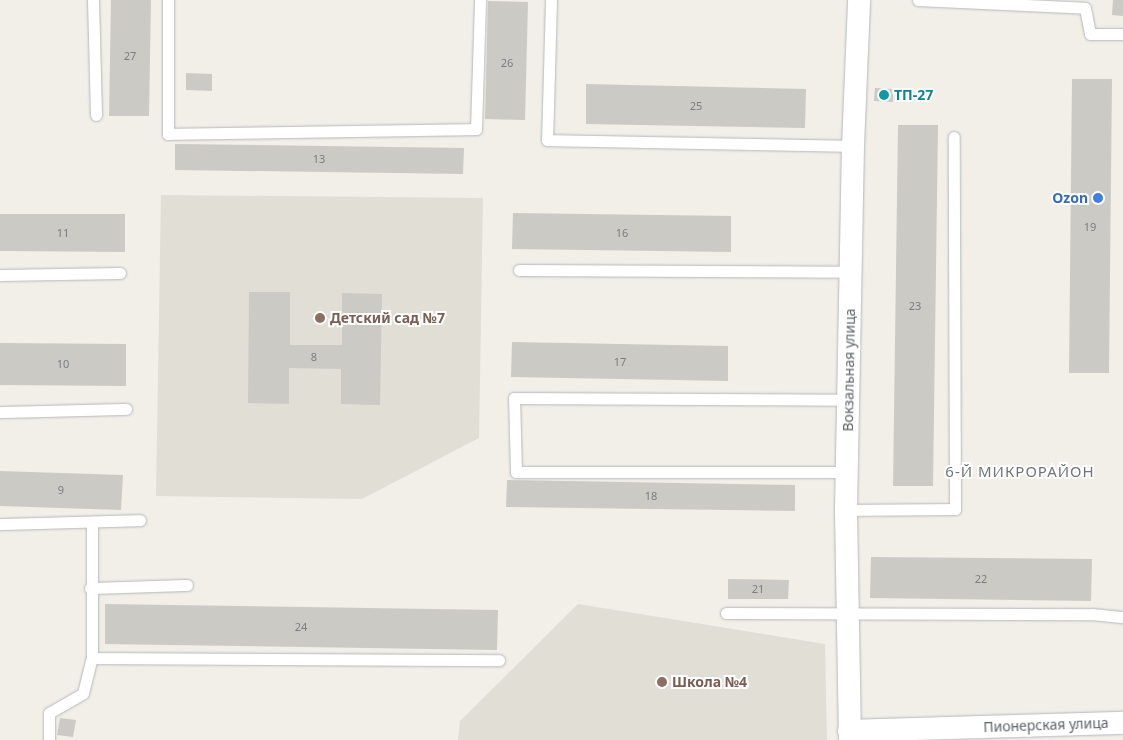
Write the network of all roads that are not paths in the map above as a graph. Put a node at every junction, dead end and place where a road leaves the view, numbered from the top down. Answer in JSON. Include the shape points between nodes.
{"nodes":[{"id":1,"x":93,"y":0,"type":"edge"},
{"id":2,"x":168,"y":0,"type":"edge"},
{"id":3,"x":480,"y":0,"type":"edge"},
{"id":4,"x":550,"y":0,"type":"edge"},
{"id":5,"x":859,"y":0,"type":"edge"},
{"id":6,"x":918,"y":0,"type":"edge"},
{"id":7,"x":1123,"y":34,"type":"edge"},
{"id":8,"x":96,"y":116,"type":"dead end"},
{"id":9,"x":954,"y":138,"type":"dead end"},
{"id":10,"x":853,"y":146,"type":"junction"},
{"id":11,"x":519,"y":270,"type":"dead end"},
{"id":12,"x":850,"y":272,"type":"junction"},
{"id":13,"x":120,"y":273,"type":"dead end"},
{"id":14,"x":0,"y":275,"type":"edge"},
{"id":15,"x":848,"y":400,"type":"junction"},
{"id":16,"x":126,"y":409,"type":"dead end"},
{"id":17,"x":0,"y":412,"type":"edge"},
{"id":18,"x":847,"y":472,"type":"junction"},
{"id":19,"x":846,"y":510,"type":"junction"},
{"id":20,"x":140,"y":520,"type":"dead end"},
{"id":21,"x":92,"y":522,"type":"junction"},
{"id":22,"x":0,"y":524,"type":"edge"},
{"id":23,"x":187,"y":586,"type":"dead end"},
{"id":24,"x":90,"y":588,"type":"junction"},
{"id":25,"x":726,"y":613,"type":"dead end"},
{"id":26,"x":847,"y":613,"type":"junction"},
{"id":27,"x":1123,"y":617,"type":"edge"},
{"id":28,"x":92,"y":658,"type":"junction"},
{"id":29,"x":499,"y":660,"type":"dead end"},
{"id":30,"x":1123,"y":723,"type":"edge"},
{"id":31,"x":850,"y":735,"type":"edge"},
{"id":32,"x":48,"y":740,"type":"edge"}],
"edges":[{"from":1,"to":8,"type":"lane"},
{"from":2,"to":3,"type":"lane","via":[[168,134],[476,129]]},
{"from":4,"to":10,"type":"lane","via":[[547,140]]},
{"from":5,"to":10,"type":"street","name":"Вокзальная улица"},
{"from":6,"to":7,"type":"lane","via":[[1085,8],[1090,34]]},
{"from":9,"to":19,"type":"lane","via":[[955,509]]},
{"from":10,"to":12,"type":"street","name":"Вокзальная улица"},
{"from":11,"to":12,"type":"lane"},
{"from":12,"to":15,"type":"street","name":"Вокзальная улица"},
{"from":13,"to":14,"type":"lane"},
{"from":15,"to":18,"type":"street","name":"Вокзальная улица"},
{"from":15,"to":18,"type":"lane","via":[[514,398],[516,472]]},
{"from":16,"to":17,"type":"lane"},
{"from":18,"to":19,"type":"street","name":"Вокзальная улица"},
{"from":19,"to":26,"type":"street","name":"Вокзальная улица"},
{"from":20,"to":21,"type":"lane"},
{"from":21,"to":22,"type":"lane"},
{"from":21,"to":24,"type":"lane"},
{"from":23,"to":24,"type":"lane"},
{"from":24,"to":28,"type":"lane"},
{"from":25,"to":26,"type":"lane"},
{"from":26,"to":27,"type":"lane","via":[[1092,614]]},
{"from":26,"to":31,"type":"street","name":"Вокзальная улица"},
{"from":28,"to":29,"type":"lane"},
{"from":28,"to":32,"type":"lane","via":[[83,693],[49,713]]},
{"from":30,"to":31,"type":"street","name":"Пионерская улица"}]}
